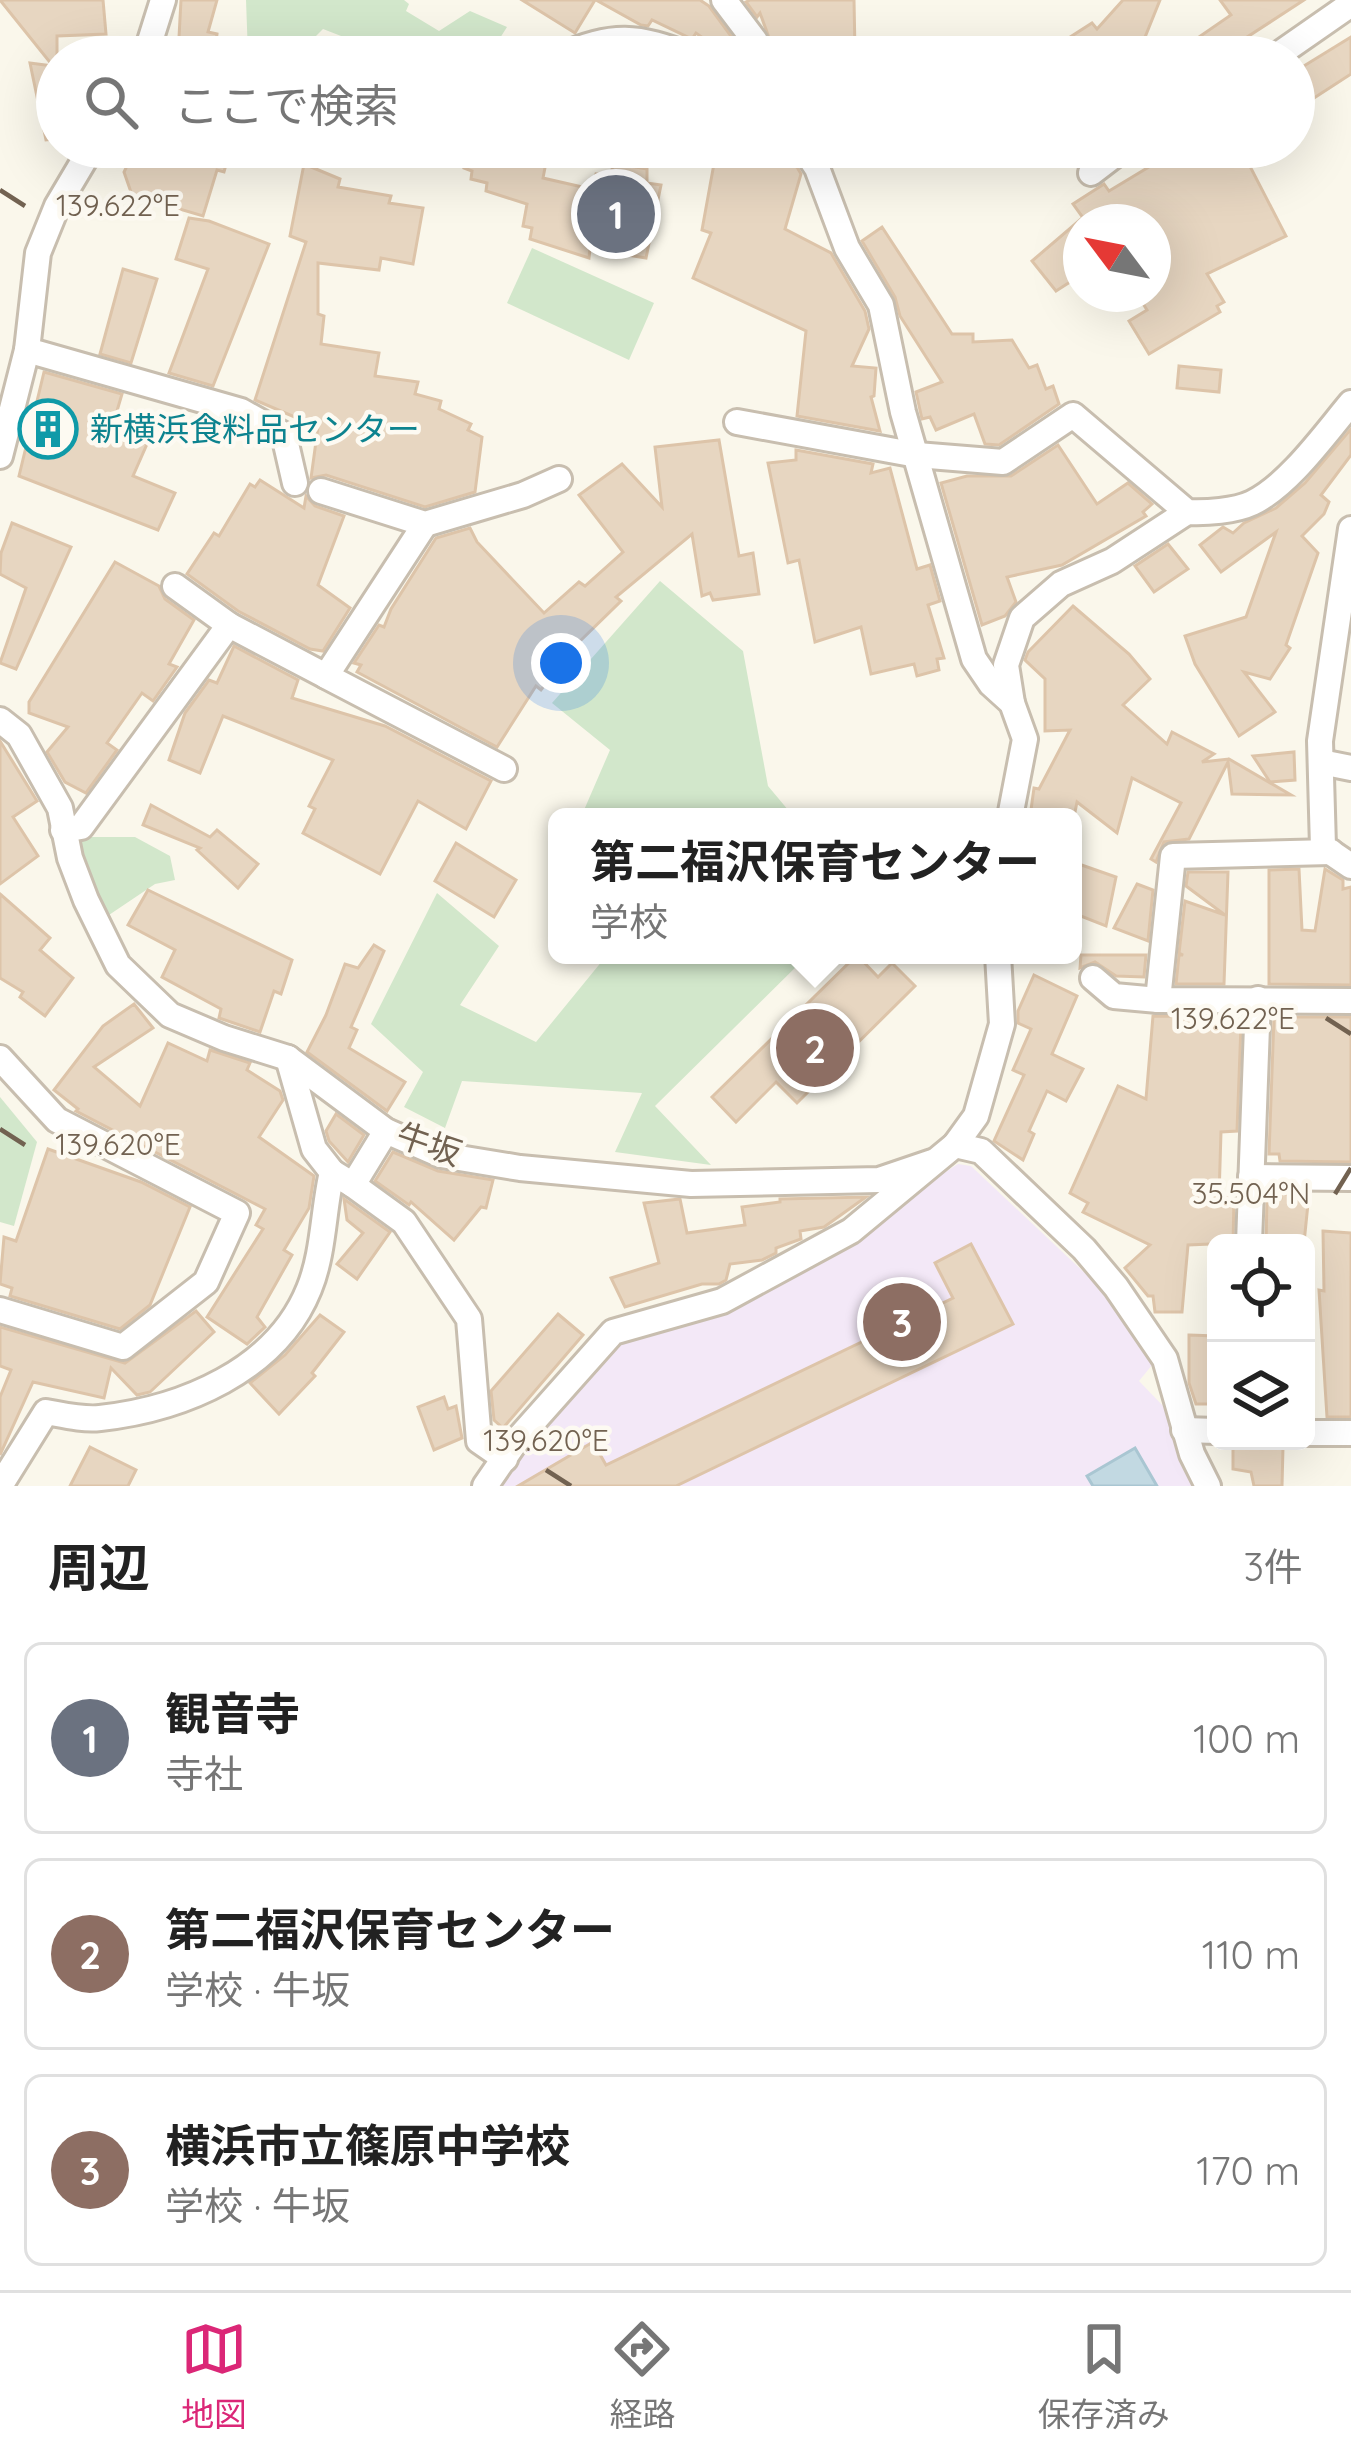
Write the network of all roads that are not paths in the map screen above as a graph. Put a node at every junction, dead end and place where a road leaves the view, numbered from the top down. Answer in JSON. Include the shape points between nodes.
{"nodes":[{"id":1,"x":163,"y":0,"type":"edge"},
{"id":2,"x":724,"y":0,"type":"edge"},
{"id":3,"x":1351,"y":4,"type":"edge"},
{"id":4,"x":152,"y":36,"type":"edge"},
{"id":5,"x":752,"y":36,"type":"edge"},
{"id":6,"x":1305,"y":36,"type":"edge"},
{"id":7,"x":80,"y":168,"type":"edge"},
{"id":8,"x":817,"y":168,"type":"edge"},
{"id":9,"x":1098,"y":168,"type":"edge"},
{"id":10,"x":1091,"y":173,"type":"dead end"},
{"id":11,"x":27,"y":350,"type":"junction"},
{"id":12,"x":1351,"y":403,"type":"edge"},
{"id":13,"x":737,"y":422,"type":"dead end"},
{"id":14,"x":916,"y":455,"type":"junction"},
{"id":15,"x":0,"y":456,"type":"edge"},
{"id":16,"x":559,"y":479,"type":"dead end"},
{"id":17,"x":295,"y":483,"type":"dead end"},
{"id":18,"x":321,"y":491,"type":"dead end"},
{"id":19,"x":1187,"y":512,"type":"junction"},
{"id":20,"x":425,"y":524,"type":"junction"},
{"id":21,"x":1351,"y":529,"type":"edge"},
{"id":22,"x":175,"y":586,"type":"dead end"},
{"id":23,"x":229,"y":625,"type":"junction"},
{"id":24,"x":326,"y":676,"type":"junction"},
{"id":25,"x":1012,"y":703,"type":"junction"},
{"id":26,"x":0,"y":720,"type":"edge"},
{"id":27,"x":1321,"y":762,"type":"junction"},
{"id":28,"x":1351,"y":768,"type":"edge"},
{"id":29,"x":503,"y":770,"type":"dead end"},
{"id":30,"x":1012,"y":808,"type":"edge"},
{"id":31,"x":63,"y":830,"type":"junction"},
{"id":32,"x":1341,"y":859,"type":"edge"},
{"id":33,"x":999,"y":964,"type":"edge"},
{"id":34,"x":1093,"y":978,"type":"dead end"},
{"id":35,"x":1258,"y":999,"type":"junction"},
{"id":36,"x":1158,"y":1000,"type":"junction"},
{"id":37,"x":1351,"y":1000,"type":"edge"},
{"id":38,"x":0,"y":1058,"type":"edge"},
{"id":39,"x":288,"y":1058,"type":"junction"},
{"id":40,"x":386,"y":1132,"type":"junction"},
{"id":41,"x":955,"y":1144,"type":"junction"},
{"id":42,"x":932,"y":1162,"type":"junction"},
{"id":43,"x":1251,"y":1177,"type":"junction"},
{"id":44,"x":1351,"y":1178,"type":"edge"},
{"id":45,"x":343,"y":1179,"type":"junction"},
{"id":46,"x":1249,"y":1234,"type":"edge"},
{"id":47,"x":0,"y":1310,"type":"edge"},
{"id":48,"x":1184,"y":1430,"type":"junction"},
{"id":49,"x":1207,"y":1431,"type":"edge"},
{"id":50,"x":1315,"y":1432,"type":"edge"},
{"id":51,"x":1351,"y":1433,"type":"edge"},
{"id":52,"x":505,"y":1460,"type":"junction"},
{"id":53,"x":0,"y":1486,"type":"edge"},
{"id":54,"x":485,"y":1486,"type":"edge"},
{"id":55,"x":1208,"y":1486,"type":"edge"}],
"edges":[{"from":1,"to":4,"type":"street"},
{"from":2,"to":5,"type":"street"},
{"from":3,"to":6,"type":"street"},
{"from":7,"to":11,"type":"street","via":[[38,253]]},
{"from":8,"to":14,"type":"street","via":[[847,248],[880,305]]},
{"from":9,"to":10,"type":"street"},
{"from":11,"to":15,"type":"street"},
{"from":11,"to":17,"type":"street","via":[[241,411],[284,435]]},
{"from":12,"to":19,"type":"street","via":[[1252,503]]},
{"from":13,"to":14,"type":"street"},
{"from":14,"to":19,"type":"street","via":[[1003,463],[1073,415]]},
{"from":14,"to":25,"type":"street","via":[[974,659]]},
{"from":16,"to":20,"type":"street"},
{"from":18,"to":20,"type":"street"},
{"from":19,"to":25,"type":"street","via":[[1061,584],[1022,618],[1006,665]]},
{"from":20,"to":24,"type":"street"},
{"from":21,"to":27,"type":"street"},
{"from":22,"to":23,"type":"street"},
{"from":23,"to":24,"type":"street"},
{"from":23,"to":31,"type":"street","via":[[81,826]]},
{"from":24,"to":29,"type":"street"},
{"from":25,"to":30,"type":"street","via":[[1025,739]]},
{"from":26,"to":31,"type":"street","name":"牛坂","via":[[19,735],[60,808]]},
{"from":27,"to":28,"type":"street"},
{"from":27,"to":32,"type":"street","via":[[1323,847]]},
{"from":31,"to":39,"type":"street","name":"牛坂","via":[[118,965],[170,1015]]},
{"from":32,"to":36,"type":"street","via":[[1173,856]]},
{"from":33,"to":41,"type":"street","via":[[1002,1024],[976,1116]]},
{"from":34,"to":36,"type":"street","via":[[1114,996]]},
{"from":35,"to":36,"type":"street"},
{"from":35,"to":37,"type":"street"},
{"from":35,"to":43,"type":"street"},
{"from":38,"to":47,"type":"street","via":[[57,1120],[237,1213],[206,1282],[124,1347]]},
{"from":39,"to":40,"type":"street","name":"牛坂"},
{"from":39,"to":45,"type":"street","via":[[314,1149]]},
{"from":40,"to":42,"type":"street","name":"牛坂","via":[[441,1155],[691,1184],[879,1180]]},
{"from":40,"to":45,"type":"street"},
{"from":41,"to":42,"type":"street"},
{"from":41,"to":48,"type":"street","via":[[981,1150],[1116,1287],[1165,1359]]},
{"from":42,"to":52,"type":"street","via":[[851,1231],[722,1300],[613,1332]]},
{"from":43,"to":44,"type":"street"},
{"from":43,"to":46,"type":"street"},
{"from":45,"to":52,"type":"street","via":[[404,1222],[470,1319],[479,1441]]},
{"from":45,"to":53,"type":"street","via":[[323,1210],[307,1295],[255,1358],[206,1393],[172,1405],[96,1419],[46,1412]]},
{"from":48,"to":49,"type":"street"},
{"from":48,"to":55,"type":"street"},
{"from":50,"to":51,"type":"street"},
{"from":52,"to":54,"type":"street"}]}
